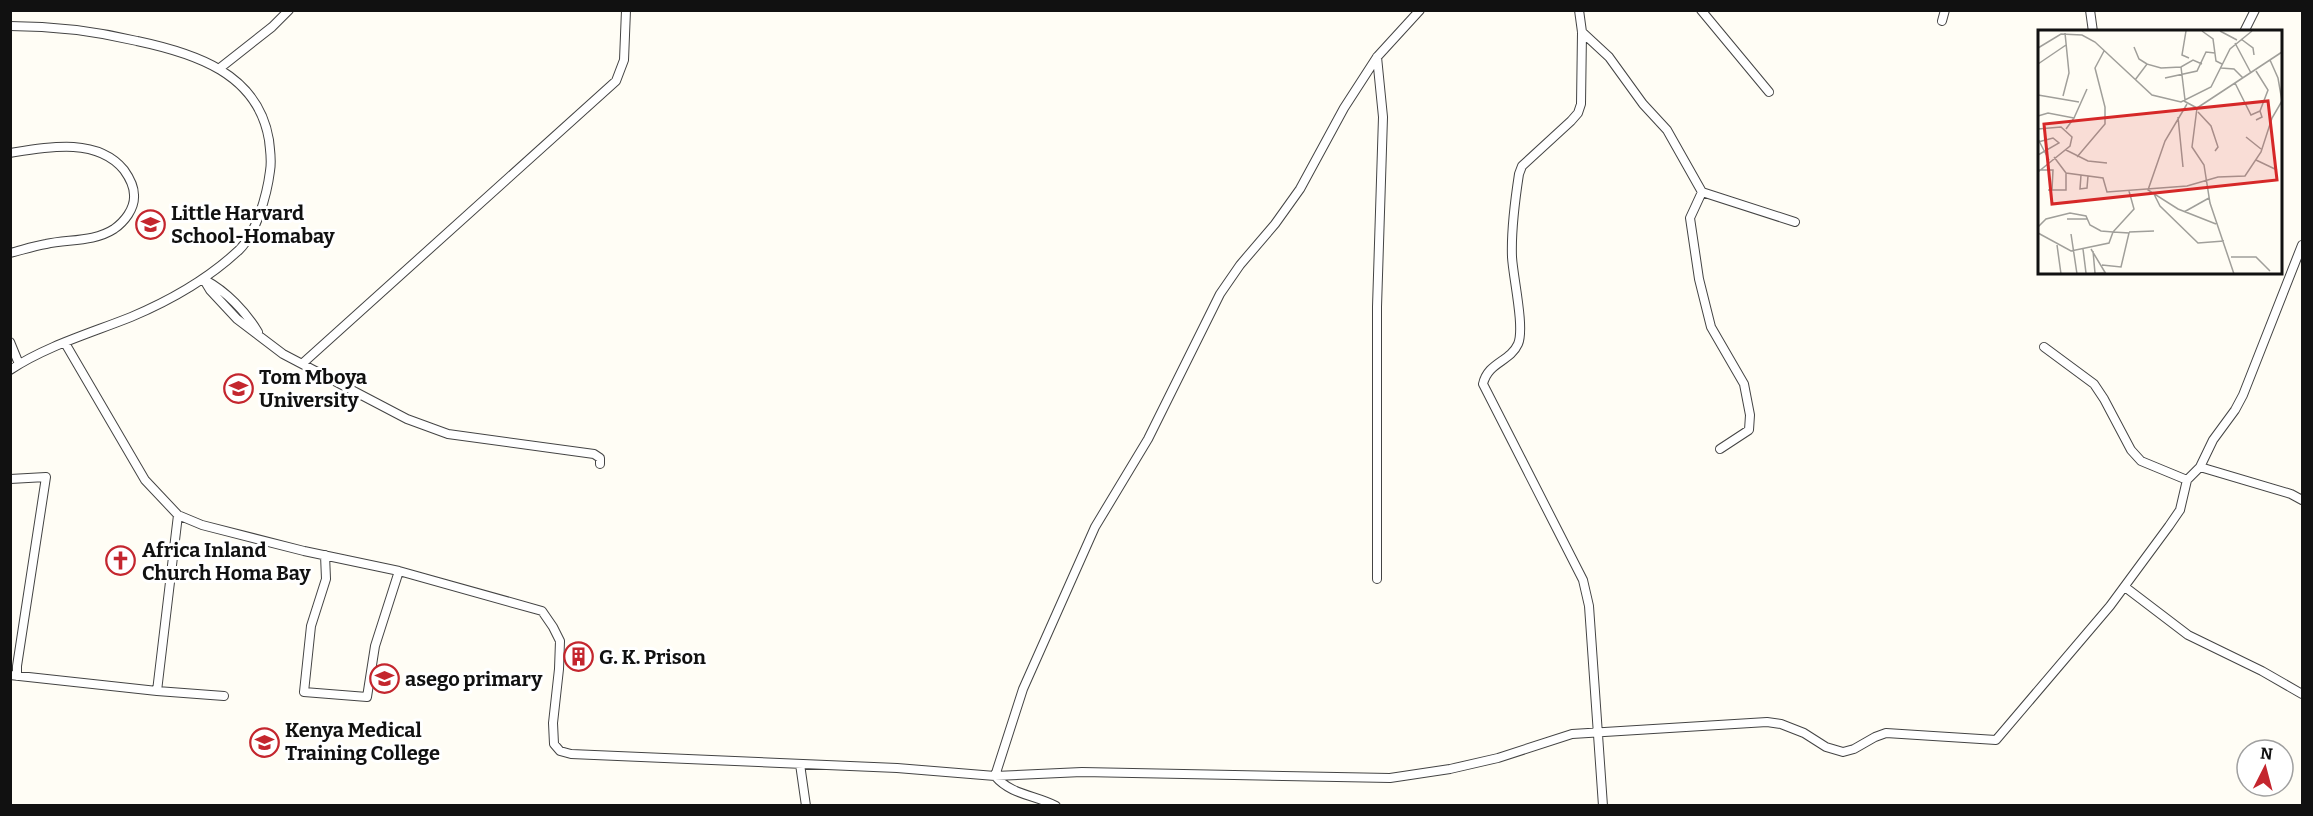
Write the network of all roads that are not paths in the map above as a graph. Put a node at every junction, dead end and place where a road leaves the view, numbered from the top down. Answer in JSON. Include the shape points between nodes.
{"nodes":[{"id":1,"x":289,"y":10,"type":"edge"},
{"id":2,"x":626,"y":10,"type":"edge"},
{"id":3,"x":1420,"y":10,"type":"edge"},
{"id":4,"x":1579,"y":10,"type":"edge"},
{"id":5,"x":1701,"y":10,"type":"edge"},
{"id":6,"x":1945,"y":10,"type":"edge"},
{"id":7,"x":2090,"y":10,"type":"edge"},
{"id":8,"x":2255,"y":10,"type":"edge"},
{"id":9,"x":1942,"y":21,"type":"dead end"},
{"id":10,"x":10,"y":26,"type":"edge"},
{"id":11,"x":2092,"y":30,"type":"edge"},
{"id":12,"x":2245,"y":30,"type":"edge"},
{"id":13,"x":1582,"y":32,"type":"junction"},
{"id":14,"x":1377,"y":57,"type":"junction"},
{"id":15,"x":220,"y":69,"type":"junction"},
{"id":16,"x":1769,"y":92,"type":"dead end"},
{"id":17,"x":10,"y":153,"type":"edge"},
{"id":18,"x":1702,"y":192,"type":"junction"},
{"id":19,"x":1795,"y":222,"type":"dead end"},
{"id":20,"x":2302,"y":245,"type":"edge"},
{"id":21,"x":10,"y":253,"type":"edge"},
{"id":22,"x":204,"y":279,"type":"junction"},
{"id":23,"x":10,"y":342,"type":"edge"},
{"id":24,"x":65,"y":343,"type":"junction"},
{"id":25,"x":2044,"y":347,"type":"dead end"},
{"id":26,"x":303,"y":363,"type":"junction"},
{"id":27,"x":20,"y":364,"type":"junction"},
{"id":28,"x":10,"y":370,"type":"edge"},
{"id":29,"x":1720,"y":449,"type":"dead end"},
{"id":30,"x":600,"y":464,"type":"dead end"},
{"id":31,"x":2200,"y":467,"type":"junction"},
{"id":32,"x":10,"y":479,"type":"edge"},
{"id":33,"x":2187,"y":480,"type":"junction"},
{"id":34,"x":2302,"y":500,"type":"edge"},
{"id":35,"x":178,"y":515,"type":"junction"},
{"id":36,"x":325,"y":555,"type":"junction"},
{"id":37,"x":399,"y":571,"type":"junction"},
{"id":38,"x":1377,"y":579,"type":"dead end"},
{"id":39,"x":2125,"y":587,"type":"junction"},
{"id":40,"x":14,"y":675,"type":"edge"},
{"id":41,"x":157,"y":691,"type":"junction"},
{"id":42,"x":2302,"y":694,"type":"edge"},
{"id":43,"x":224,"y":696,"type":"dead end"},
{"id":44,"x":1598,"y":734,"type":"junction"},
{"id":45,"x":800,"y":764,"type":"junction"},
{"id":46,"x":995,"y":776,"type":"junction"},
{"id":47,"x":1035,"y":801,"type":"edge"},
{"id":48,"x":806,"y":806,"type":"edge"},
{"id":49,"x":1056,"y":806,"type":"edge"},
{"id":50,"x":1603,"y":806,"type":"edge"}],
"edges":[{"from":1,"to":15,"type":"street"},
{"from":2,"to":26,"type":"street","via":[[624,60],[616,81]]},
{"from":3,"to":14,"type":"street"},
{"from":4,"to":13,"type":"street"},
{"from":5,"to":16,"type":"street"},
{"from":6,"to":9,"type":"street"},
{"from":7,"to":11,"type":"street"},
{"from":8,"to":12,"type":"street"},
{"from":10,"to":15,"type":"street","via":[[103,33],[176,49]]},
{"from":13,"to":18,"type":"street","via":[[1609,57],[1667,130]]},
{"from":13,"to":44,"type":"street","via":[[1578,112],[1522,166],[1519,174],[1512,255],[1518,344],[1489,369],[1483,384],[1583,580],[1589,606]]},
{"from":14,"to":38,"type":"street","via":[[1383,117],[1377,307]]},
{"from":14,"to":46,"type":"street","via":[[1300,189],[1220,294],[1148,439],[1095,527],[1023,690]]},
{"from":15,"to":22,"type":"street","via":[[238,82],[258,108],[267,129],[272,160],[268,192],[241,249]]},
{"from":17,"to":21,"type":"street","via":[[60,147],[98,152],[117,162],[135,191],[131,210],[112,230]]},
{"from":18,"to":19,"type":"street"},
{"from":18,"to":29,"type":"street","via":[[1690,218],[1699,279],[1711,327],[1744,384],[1750,415],[1749,430]]},
{"from":20,"to":31,"type":"street","via":[[2243,395]]},
{"from":22,"to":24,"type":"street","via":[[134,315]]},
{"from":22,"to":26,"type":"street","via":[[210,291],[237,319],[283,354]]},
{"from":23,"to":27,"type":"street"},
{"from":24,"to":27,"type":"street"},
{"from":24,"to":35,"type":"street","via":[[145,480]]},
{"from":25,"to":33,"type":"street","via":[[2094,384],[2141,461]]},
{"from":26,"to":30,"type":"street","via":[[407,419],[448,435],[594,454],[600,458]]},
{"from":27,"to":28,"type":"street"},
{"from":31,"to":33,"type":"street"},
{"from":31,"to":34,"type":"street"},
{"from":32,"to":40,"type":"street","via":[[46,477]]},
{"from":33,"to":39,"type":"street","via":[[2180,510]]},
{"from":35,"to":36,"type":"street","via":[[202,525]]},
{"from":35,"to":41,"type":"street"},
{"from":36,"to":37,"type":"street"},
{"from":36,"to":37,"type":"street","via":[[326,579],[311,626],[304,692],[367,697],[375,646]]},
{"from":37,"to":45,"type":"street","via":[[542,611],[560,641],[553,723],[554,744],[560,751],[633,758]]},
{"from":39,"to":42,"type":"street","via":[[2188,635]]},
{"from":39,"to":44,"type":"street","via":[[1996,740],[1886,733],[1843,752],[1804,733],[1767,722]]},
{"from":40,"to":41,"type":"street"},
{"from":41,"to":43,"type":"street"},
{"from":44,"to":46,"type":"street","via":[[1572,734],[1498,758],[1390,778],[1082,772]]},
{"from":44,"to":50,"type":"street"},
{"from":45,"to":46,"type":"street"},
{"from":45,"to":48,"type":"street"},
{"from":46,"to":47,"type":"street","via":[[1002,784]]},
{"from":47,"to":49,"type":"street"}]}
